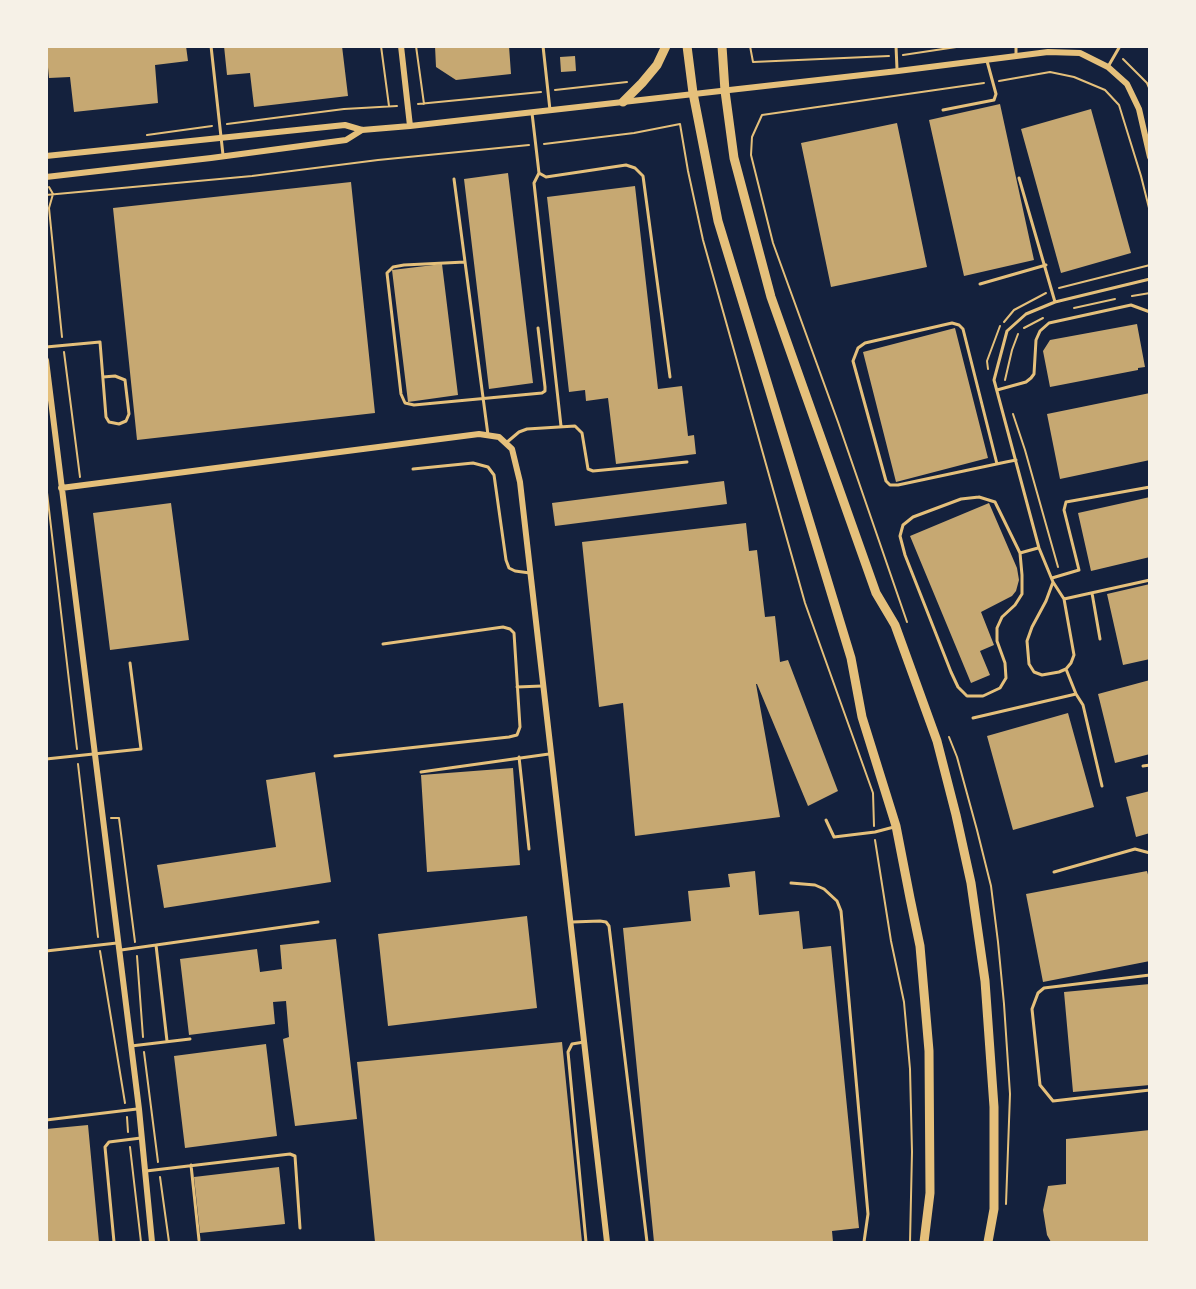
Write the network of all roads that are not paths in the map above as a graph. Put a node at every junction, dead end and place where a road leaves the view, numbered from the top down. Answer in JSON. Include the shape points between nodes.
{"nodes":[{"id":1,"x":211,"y":46,"type":"edge"},
{"id":2,"x":401,"y":46,"type":"edge"},
{"id":3,"x":543,"y":46,"type":"edge"},
{"id":4,"x":666,"y":46,"type":"edge"},
{"id":5,"x":687,"y":46,"type":"edge"},
{"id":6,"x":722,"y":46,"type":"edge"},
{"id":7,"x":896,"y":46,"type":"edge"},
{"id":8,"x":1016,"y":46,"type":"edge"},
{"id":9,"x":1120,"y":46,"type":"edge"},
{"id":10,"x":1016,"y":56,"type":"junction"},
{"id":11,"x":987,"y":60,"type":"junction"},
{"id":12,"x":1108,"y":67,"type":"junction"},
{"id":13,"x":898,"y":71,"type":"junction"},
{"id":14,"x":724,"y":92,"type":"junction"},
{"id":15,"x":693,"y":93,"type":"junction"},
{"id":16,"x":623,"y":102,"type":"junction"},
{"id":17,"x":550,"y":110,"type":"junction"},
{"id":18,"x":944,"y":110,"type":"dead end"},
{"id":19,"x":532,"y":113,"type":"junction"},
{"id":20,"x":410,"y":126,"type":"junction"},
{"id":21,"x":362,"y":130,"type":"junction"},
{"id":22,"x":221,"y":138,"type":"junction"},
{"id":23,"x":46,"y":156,"type":"edge"},
{"id":24,"x":223,"y":157,"type":"junction"},
{"id":25,"x":1149,"y":157,"type":"edge"},
{"id":26,"x":539,"y":173,"type":"junction"},
{"id":27,"x":46,"y":177,"type":"edge"},
{"id":28,"x":1019,"y":178,"type":"dead end"},
{"id":29,"x":454,"y":179,"type":"dead end"},
{"id":30,"x":465,"y":262,"type":"junction"},
{"id":31,"x":1046,"y":265,"type":"junction"},
{"id":32,"x":1149,"y":279,"type":"edge"},
{"id":33,"x":980,"y":284,"type":"dead end"},
{"id":34,"x":1055,"y":302,"type":"junction"},
{"id":35,"x":1149,"y":312,"type":"edge"},
{"id":36,"x":538,"y":328,"type":"dead end"},
{"id":37,"x":46,"y":347,"type":"edge"},
{"id":38,"x":46,"y":360,"type":"edge"},
{"id":39,"x":103,"y":377,"type":"junction"},
{"id":40,"x":670,"y":377,"type":"dead end"},
{"id":41,"x":997,"y":390,"type":"junction"},
{"id":42,"x":483,"y":399,"type":"junction"},
{"id":43,"x":561,"y":426,"type":"junction"},
{"id":44,"x":488,"y":435,"type":"junction"},
{"id":45,"x":506,"y":444,"type":"junction"},
{"id":46,"x":1016,"y":460,"type":"junction"},
{"id":47,"x":687,"y":462,"type":"dead end"},
{"id":48,"x":997,"y":464,"type":"junction"},
{"id":49,"x":413,"y":469,"type":"dead end"},
{"id":50,"x":1149,"y":487,"type":"edge"},
{"id":51,"x":61,"y":488,"type":"junction"},
{"id":52,"x":1038,"y":548,"type":"junction"},
{"id":53,"x":1020,"y":553,"type":"junction"},
{"id":54,"x":530,"y":573,"type":"junction"},
{"id":55,"x":1052,"y":580,"type":"junction"},
{"id":56,"x":1149,"y":580,"type":"edge"},
{"id":57,"x":1092,"y":593,"type":"junction"},
{"id":58,"x":1064,"y":598,"type":"junction"},
{"id":59,"x":1100,"y":639,"type":"dead end"},
{"id":60,"x":383,"y":644,"type":"dead end"},
{"id":61,"x":130,"y":663,"type":"dead end"},
{"id":62,"x":1066,"y":669,"type":"junction"},
{"id":63,"x":543,"y":686,"type":"junction"},
{"id":64,"x":517,"y":687,"type":"junction"},
{"id":65,"x":1076,"y":694,"type":"junction"},
{"id":66,"x":973,"y":718,"type":"dead end"},
{"id":67,"x":551,"y":754,"type":"junction"},
{"id":68,"x":95,"y":756,"type":"junction"},
{"id":69,"x":335,"y":756,"type":"dead end"},
{"id":70,"x":519,"y":757,"type":"junction"},
{"id":71,"x":46,"y":759,"type":"edge"},
{"id":72,"x":1149,"y":765,"type":"edge"},
{"id":73,"x":1143,"y":766,"type":"dead end"},
{"id":74,"x":421,"y":772,"type":"dead end"},
{"id":75,"x":1102,"y":786,"type":"dead end"},
{"id":76,"x":826,"y":820,"type":"dead end"},
{"id":77,"x":896,"y":826,"type":"junction"},
{"id":78,"x":530,"y":849,"type":"dead end"},
{"id":79,"x":1149,"y":853,"type":"edge"},
{"id":80,"x":1054,"y":872,"type":"dead end"},
{"id":81,"x":790,"y":883,"type":"dead end"},
{"id":82,"x":318,"y":922,"type":"dead end"},
{"id":83,"x":570,"y":922,"type":"junction"},
{"id":84,"x":118,"y":943,"type":"junction"},
{"id":85,"x":156,"y":945,"type":"junction"},
{"id":86,"x":119,"y":950,"type":"junction"},
{"id":87,"x":46,"y":951,"type":"edge"},
{"id":88,"x":1149,"y":975,"type":"edge"},
{"id":89,"x":190,"y":1039,"type":"dead end"},
{"id":90,"x":167,"y":1041,"type":"junction"},
{"id":91,"x":584,"y":1042,"type":"junction"},
{"id":92,"x":131,"y":1047,"type":"junction"},
{"id":93,"x":1149,"y":1090,"type":"edge"},
{"id":94,"x":139,"y":1109,"type":"junction"},
{"id":95,"x":46,"y":1120,"type":"edge"},
{"id":96,"x":141,"y":1138,"type":"junction"},
{"id":97,"x":191,"y":1165,"type":"junction"},
{"id":98,"x":145,"y":1171,"type":"junction"},
{"id":99,"x":300,"y":1228,"type":"dead end"},
{"id":100,"x":199,"y":1240,"type":"dead end"},
{"id":101,"x":114,"y":1242,"type":"edge"},
{"id":102,"x":152,"y":1242,"type":"edge"},
{"id":103,"x":586,"y":1242,"type":"edge"},
{"id":104,"x":607,"y":1242,"type":"edge"},
{"id":105,"x":647,"y":1242,"type":"edge"},
{"id":106,"x":864,"y":1242,"type":"edge"},
{"id":107,"x":924,"y":1242,"type":"edge"},
{"id":108,"x":988,"y":1242,"type":"edge"}],
"edges":[{"from":1,"to":22,"type":"lane"},
{"from":2,"to":20,"type":"street"},
{"from":3,"to":17,"type":"lane"},
{"from":4,"to":16,"type":"main road","via":[[657,65]]},
{"from":5,"to":15,"type":"main road"},
{"from":6,"to":14,"type":"main road"},
{"from":7,"to":13,"type":"lane"},
{"from":8,"to":10,"type":"lane"},
{"from":9,"to":12,"type":"lane"},
{"from":10,"to":11,"type":"street"},
{"from":10,"to":12,"type":"street","via":[[1080,53]]},
{"from":11,"to":13,"type":"street"},
{"from":11,"to":18,"type":"lane","via":[[996,94],[994,100]]},
{"from":12,"to":25,"type":"street","via":[[1127,84],[1139,109]]},
{"from":13,"to":14,"type":"street"},
{"from":14,"to":15,"type":"street"},
{"from":14,"to":108,"type":"main road","via":[[734,158],[771,297],[876,593],[895,625],[937,741],[956,815],[971,883],[985,981],[994,1107],[994,1209]]},
{"from":15,"to":16,"type":"street"},
{"from":15,"to":77,"type":"main road","via":[[718,221],[851,658],[862,717]]},
{"from":16,"to":17,"type":"street"},
{"from":17,"to":19,"type":"street"},
{"from":19,"to":20,"type":"street"},
{"from":19,"to":26,"type":"lane"},
{"from":20,"to":21,"type":"street"},
{"from":21,"to":22,"type":"street","via":[[345,125]]},
{"from":21,"to":24,"type":"street","via":[[346,140]]},
{"from":22,"to":23,"type":"street"},
{"from":22,"to":24,"type":"lane"},
{"from":24,"to":27,"type":"street"},
{"from":26,"to":40,"type":"lane","via":[[552,177],[626,165],[643,176]]},
{"from":26,"to":43,"type":"lane","via":[[534,183]]},
{"from":28,"to":31,"type":"lane"},
{"from":29,"to":30,"type":"lane"},
{"from":30,"to":42,"type":"lane"},
{"from":30,"to":42,"type":"lane","via":[[404,265],[387,273],[401,394],[405,403],[414,405]]},
{"from":31,"to":33,"type":"lane"},
{"from":31,"to":34,"type":"lane"},
{"from":32,"to":34,"type":"lane"},
{"from":34,"to":41,"type":"lane","via":[[1026,314],[1006,331],[994,380]]},
{"from":35,"to":41,"type":"lane","via":[[1131,305],[1049,323],[1036,340],[1034,374],[1026,382]]},
{"from":36,"to":42,"type":"lane","via":[[545,391]]},
{"from":37,"to":39,"type":"lane","via":[[100,342]]},
{"from":38,"to":51,"type":"street"},
{"from":39,"to":39,"type":"lane","via":[[106,417],[119,424],[129,414],[125,380],[120,376]]},
{"from":41,"to":46,"type":"lane"},
{"from":42,"to":44,"type":"lane"},
{"from":43,"to":45,"type":"lane","via":[[527,429]]},
{"from":43,"to":47,"type":"lane","via":[[575,426],[582,433],[588,469],[593,471]]},
{"from":44,"to":45,"type":"street","via":[[499,437]]},
{"from":44,"to":51,"type":"street"},
{"from":45,"to":54,"type":"street","via":[[512,449],[520,482]]},
{"from":46,"to":48,"type":"lane"},
{"from":46,"to":52,"type":"lane"},
{"from":48,"to":48,"type":"lane","via":[[890,485],[853,361],[858,348],[898,335],[952,323],[959,325]]},
{"from":49,"to":54,"type":"lane","via":[[473,463],[488,467],[494,475],[509,568]]},
{"from":50,"to":55,"type":"lane","via":[[1066,502],[1064,510],[1079,570]]},
{"from":51,"to":68,"type":"street"},
{"from":52,"to":53,"type":"lane"},
{"from":52,"to":55,"type":"lane"},
{"from":53,"to":53,"type":"lane","via":[[995,502],[987,498],[961,499],[913,517],[903,525],[900,536],[905,555],[951,672],[967,696],[983,696],[1000,688],[1006,678],[997,628],[1022,594]]},
{"from":54,"to":63,"type":"street"},
{"from":55,"to":58,"type":"lane"},
{"from":55,"to":62,"type":"lane","via":[[1027,641],[1027,654],[1034,672],[1042,675]]},
{"from":56,"to":57,"type":"lane"},
{"from":57,"to":58,"type":"lane"},
{"from":57,"to":59,"type":"lane"},
{"from":58,"to":62,"type":"lane","via":[[1074,655]]},
{"from":60,"to":64,"type":"lane","via":[[503,627],[514,633]]},
{"from":61,"to":68,"type":"lane","via":[[141,749]]},
{"from":62,"to":65,"type":"lane"},
{"from":63,"to":64,"type":"lane"},
{"from":63,"to":67,"type":"street"},
{"from":64,"to":69,"type":"lane","via":[[517,735]]},
{"from":65,"to":66,"type":"lane"},
{"from":65,"to":75,"type":"lane","via":[[1083,705]]},
{"from":67,"to":70,"type":"lane"},
{"from":67,"to":83,"type":"street"},
{"from":68,"to":71,"type":"lane"},
{"from":68,"to":84,"type":"street"},
{"from":70,"to":74,"type":"lane"},
{"from":70,"to":78,"type":"lane"},
{"from":72,"to":73,"type":"lane"},
{"from":76,"to":77,"type":"lane","via":[[834,837]]},
{"from":77,"to":107,"type":"main road","via":[[920,946],[925,996],[930,1193]]},
{"from":79,"to":80,"type":"lane","via":[[1135,849]]},
{"from":81,"to":106,"type":"lane","via":[[824,889],[841,911],[868,1214]]},
{"from":82,"to":85,"type":"lane"},
{"from":83,"to":91,"type":"street"},
{"from":83,"to":105,"type":"lane","via":[[600,921],[609,926]]},
{"from":84,"to":86,"type":"street"},
{"from":84,"to":87,"type":"lane"},
{"from":85,"to":86,"type":"lane"},
{"from":85,"to":90,"type":"lane"},
{"from":86,"to":92,"type":"street"},
{"from":88,"to":93,"type":"lane","via":[[1044,988],[1032,1009],[1040,1085],[1053,1101]]},
{"from":89,"to":90,"type":"lane"},
{"from":90,"to":92,"type":"lane"},
{"from":91,"to":103,"type":"lane","via":[[572,1044],[568,1052]]},
{"from":91,"to":104,"type":"street"},
{"from":92,"to":94,"type":"street"},
{"from":94,"to":95,"type":"lane"},
{"from":94,"to":96,"type":"street"},
{"from":96,"to":98,"type":"street"},
{"from":96,"to":101,"type":"lane","via":[[109,1142],[105,1147]]},
{"from":97,"to":98,"type":"lane"},
{"from":97,"to":99,"type":"lane","via":[[295,1156]]},
{"from":97,"to":100,"type":"lane"},
{"from":98,"to":102,"type":"street"}]}
